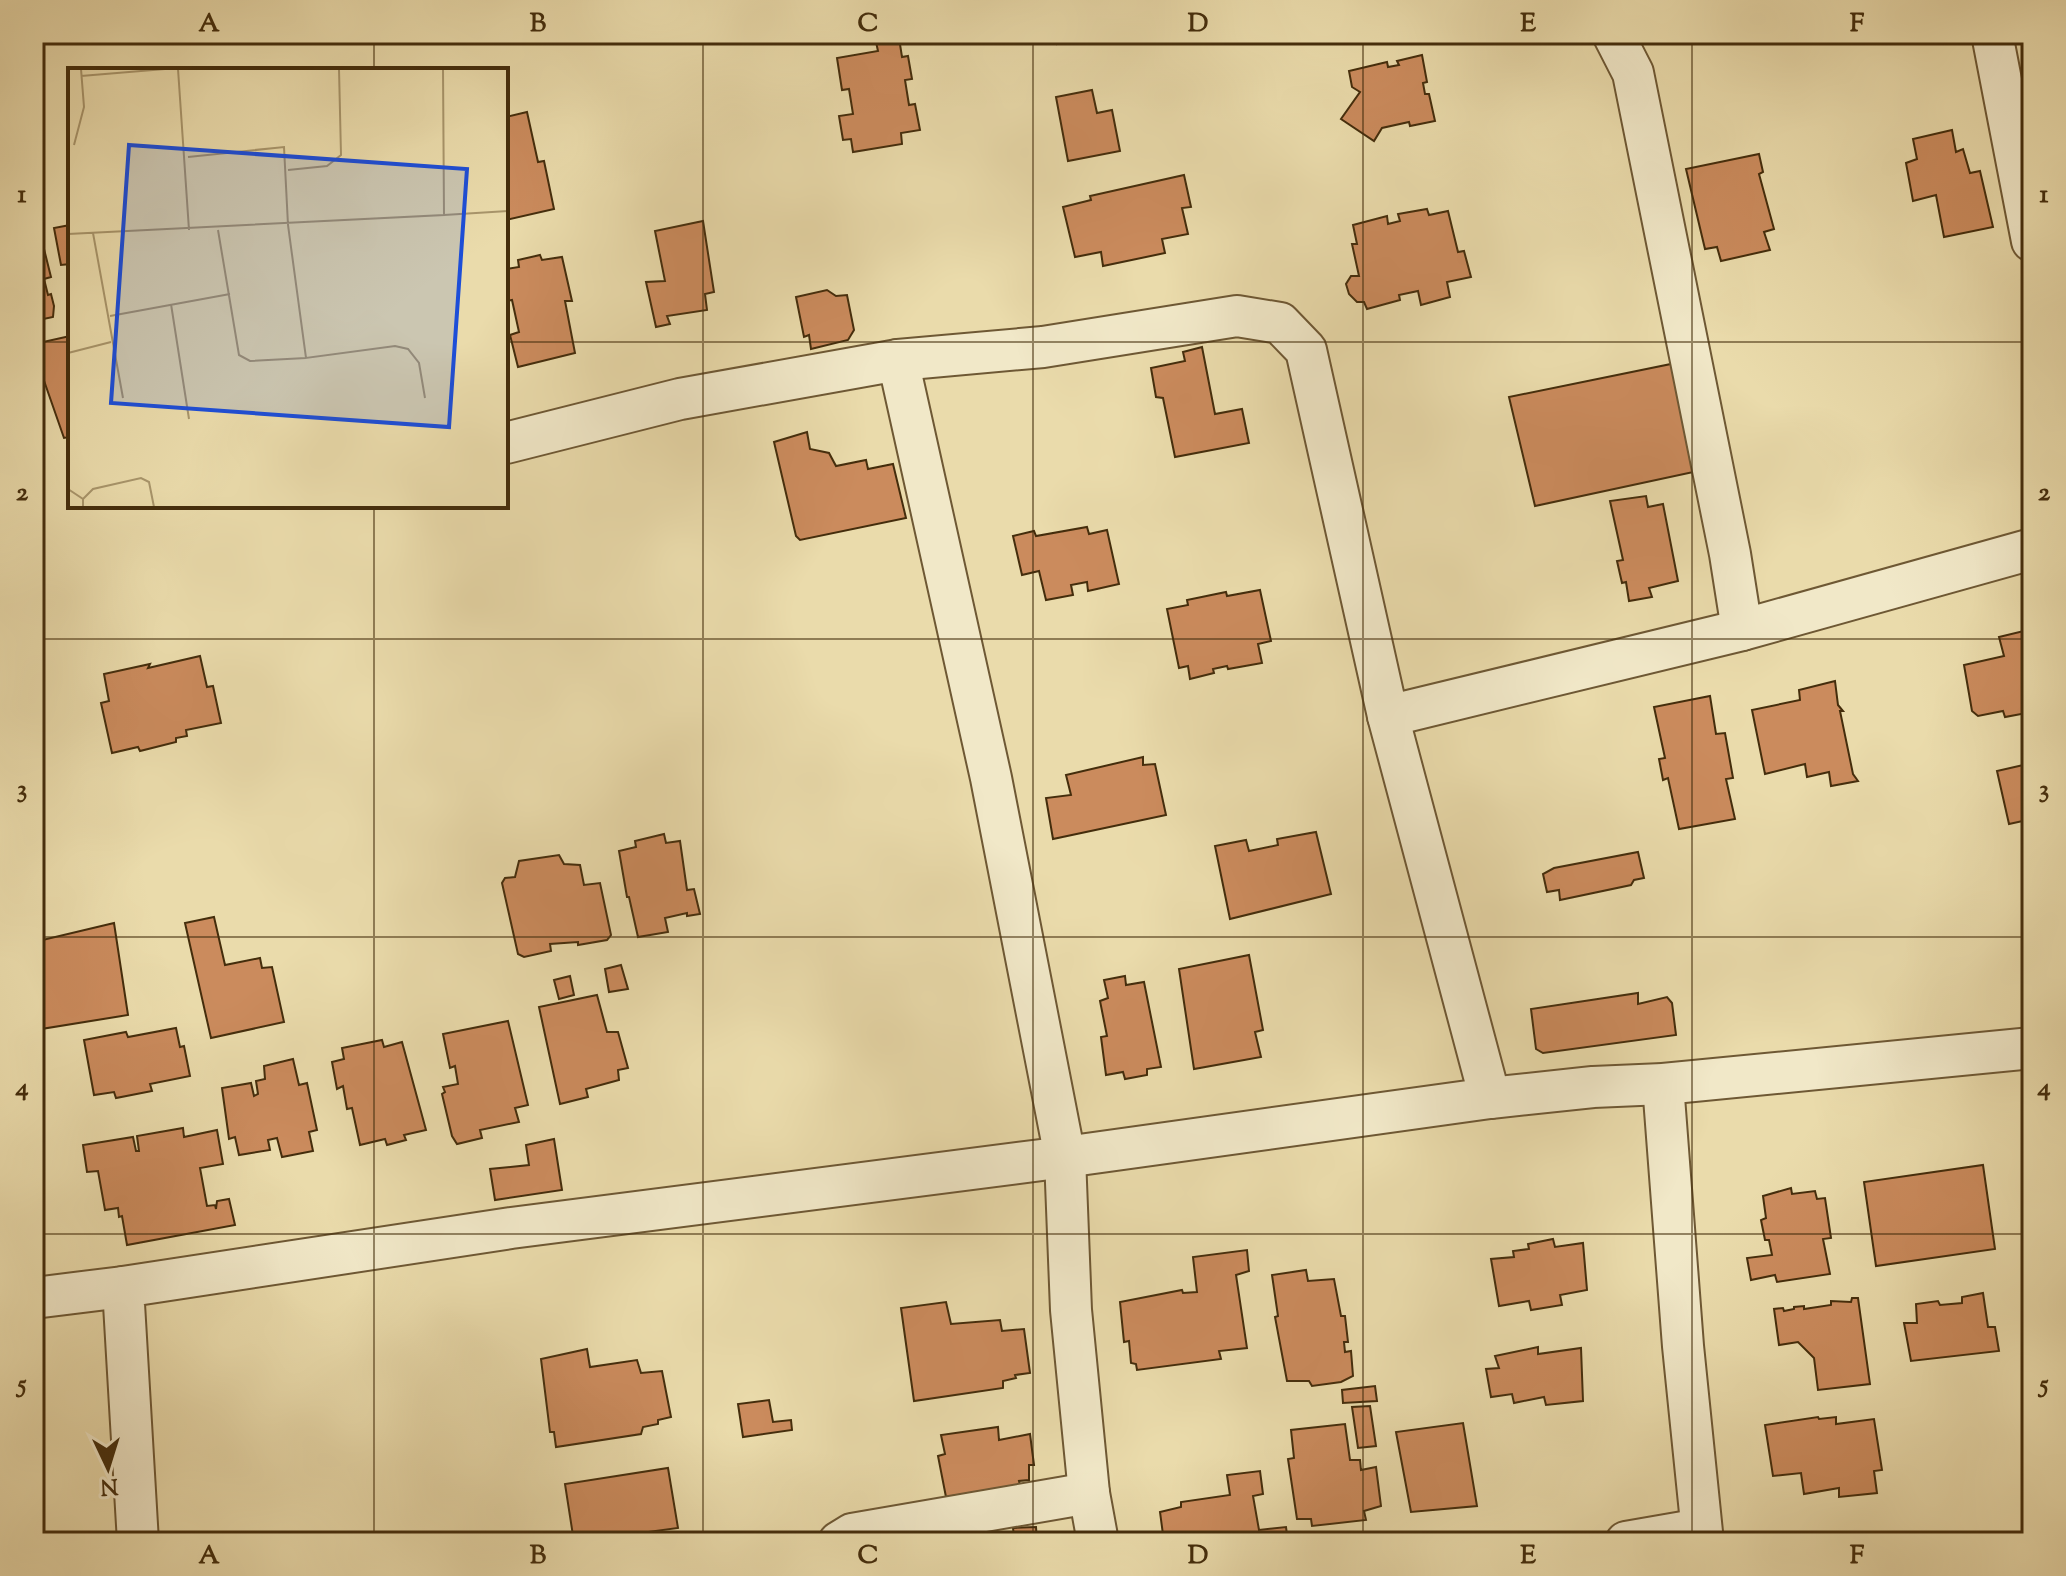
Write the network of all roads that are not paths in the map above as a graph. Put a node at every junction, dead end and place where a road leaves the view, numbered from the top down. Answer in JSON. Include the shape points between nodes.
{"nodes":[{"id":1,"x":1613,"y":34,"type":"edge"},
{"id":2,"x":1993,"y":39,"type":"dead end"},
{"id":3,"x":2032,"y":241,"type":"edge"},
{"id":4,"x":898,"y":360,"type":"junction"},
{"id":5,"x":508,"y":442,"type":"edge"},
{"id":6,"x":2032,"y":549,"type":"edge"},
{"id":7,"x":1742,"y":630,"type":"junction"},
{"id":8,"x":1388,"y":716,"type":"junction"},
{"id":9,"x":2032,"y":1048,"type":"edge"},
{"id":10,"x":1663,"y":1084,"type":"junction"},
{"id":11,"x":1490,"y":1098,"type":"junction"},
{"id":12,"x":1065,"y":1157,"type":"junction"},
{"id":13,"x":123,"y":1287,"type":"junction"},
{"id":14,"x":34,"y":1298,"type":"edge"},
{"id":15,"x":1089,"y":1493,"type":"junction"},
{"id":16,"x":1702,"y":1536,"type":"edge"},
{"id":17,"x":138,"y":1542,"type":"edge"},
{"id":18,"x":839,"y":1542,"type":"edge"},
{"id":19,"x":1098,"y":1542,"type":"edge"},
{"id":20,"x":1626,"y":1542,"type":"edge"}],
"edges":[{"from":1,"to":7,"type":"street","via":[[1633,73]]},
{"from":2,"to":3,"type":"street"},
{"from":4,"to":5,"type":"street","via":[[680,399]]},
{"from":4,"to":8,"type":"street","via":[[1043,347],[1237,316],[1280,323],[1306,350]]},
{"from":4,"to":12,"type":"street","via":[[991,778]]},
{"from":6,"to":7,"type":"street"},
{"from":7,"to":8,"type":"street"},
{"from":8,"to":11,"type":"street"},
{"from":9,"to":10,"type":"street"},
{"from":10,"to":11,"type":"street"},
{"from":10,"to":16,"type":"street"},
{"from":11,"to":12,"type":"street"},
{"from":12,"to":13,"type":"street","via":[[511,1228]]},
{"from":12,"to":15,"type":"street","via":[[1071,1310]]},
{"from":13,"to":14,"type":"street"},
{"from":13,"to":17,"type":"street"},
{"from":15,"to":18,"type":"street","via":[[852,1534]]},
{"from":15,"to":19,"type":"street"},
{"from":16,"to":20,"type":"street"}]}
